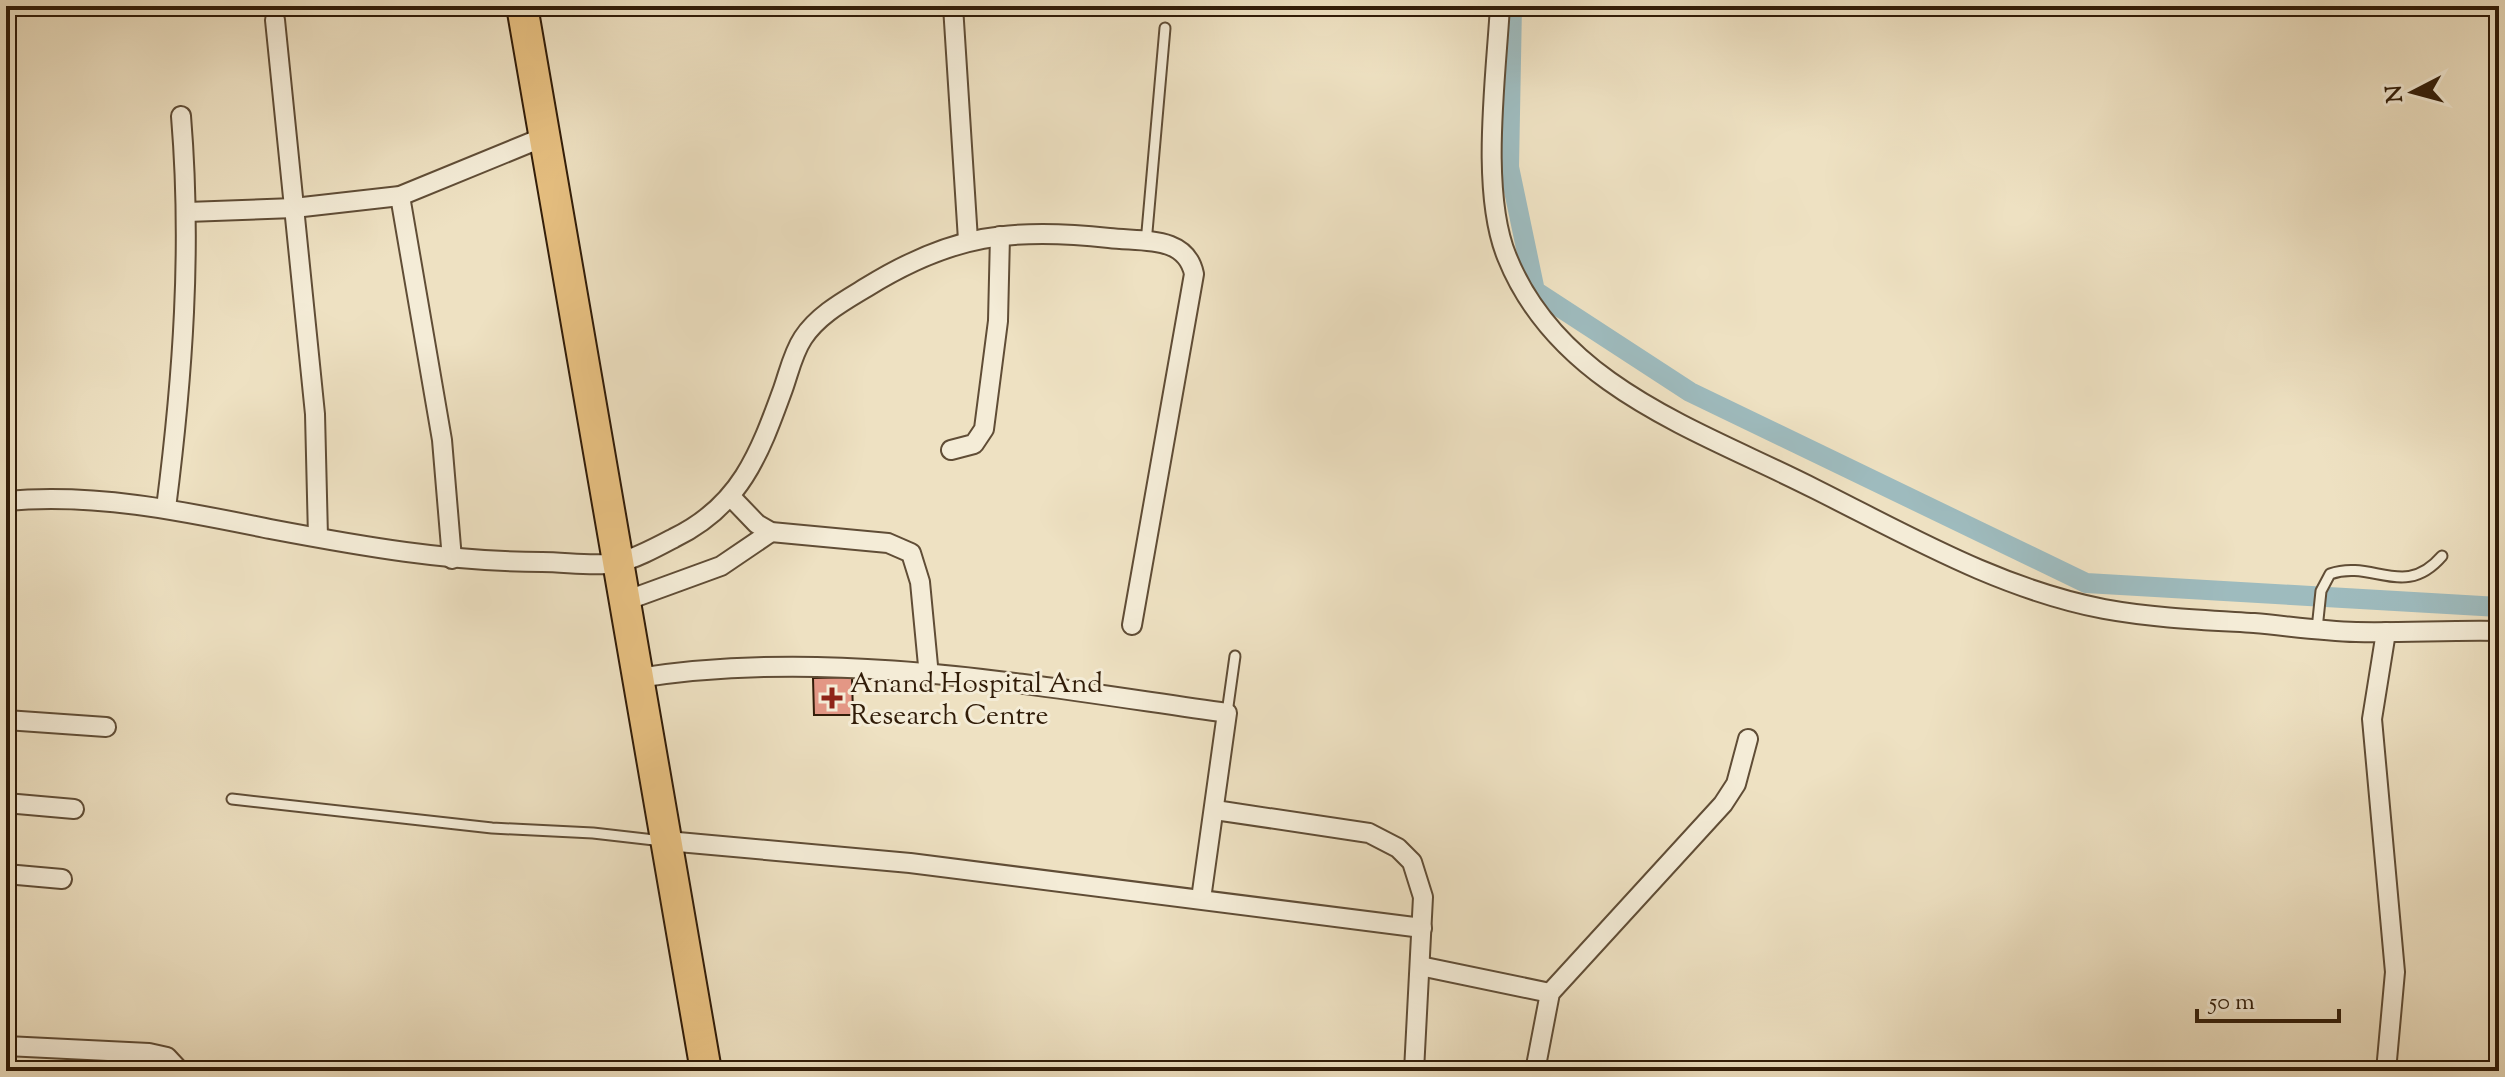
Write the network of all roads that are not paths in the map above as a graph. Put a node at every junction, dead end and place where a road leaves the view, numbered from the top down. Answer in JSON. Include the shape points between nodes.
{"nodes":[{"id":1,"x":522,"y":6,"type":"edge"},
{"id":2,"x":953,"y":6,"type":"edge"},
{"id":3,"x":1500,"y":6,"type":"edge"},
{"id":4,"x":275,"y":20,"type":"dead end"},
{"id":5,"x":1165,"y":28,"type":"dead end"},
{"id":6,"x":181,"y":116,"type":"dead end"},
{"id":7,"x":544,"y":137,"type":"junction"},
{"id":8,"x":400,"y":196,"type":"junction"},
{"id":9,"x":294,"y":208,"type":"junction"},
{"id":10,"x":187,"y":212,"type":"junction"},
{"id":11,"x":1000,"y":236,"type":"junction"},
{"id":12,"x":968,"y":240,"type":"junction"},
{"id":13,"x":1146,"y":243,"type":"junction"},
{"id":14,"x":951,"y":450,"type":"dead end"},
{"id":15,"x":731,"y":497,"type":"junction"},
{"id":16,"x":6,"y":501,"type":"edge"},
{"id":17,"x":166,"y":508,"type":"junction"},
{"id":18,"x":771,"y":532,"type":"junction"},
{"id":19,"x":318,"y":537,"type":"junction"},
{"id":20,"x":2442,"y":556,"type":"dead end"},
{"id":21,"x":452,"y":559,"type":"junction"},
{"id":22,"x":618,"y":563,"type":"junction"},
{"id":23,"x":625,"y":601,"type":"junction"},
{"id":24,"x":2318,"y":620,"type":"junction"},
{"id":25,"x":1132,"y":625,"type":"dead end"},
{"id":26,"x":2499,"y":631,"type":"edge"},
{"id":27,"x":2386,"y":632,"type":"junction"},
{"id":28,"x":1235,"y":656,"type":"dead end"},
{"id":29,"x":929,"y":676,"type":"junction"},
{"id":30,"x":638,"y":678,"type":"junction"},
{"id":31,"x":1227,"y":713,"type":"junction"},
{"id":32,"x":6,"y":720,"type":"edge"},
{"id":33,"x":106,"y":727,"type":"dead end"},
{"id":34,"x":1748,"y":739,"type":"dead end"},
{"id":35,"x":232,"y":799,"type":"dead end"},
{"id":36,"x":6,"y":803,"type":"edge"},
{"id":37,"x":74,"y":809,"type":"dead end"},
{"id":38,"x":1215,"y":810,"type":"junction"},
{"id":39,"x":667,"y":841,"type":"junction"},
{"id":40,"x":6,"y":874,"type":"edge"},
{"id":41,"x":62,"y":879,"type":"dead end"},
{"id":42,"x":1201,"y":899,"type":"junction"},
{"id":43,"x":1422,"y":928,"type":"junction"},
{"id":44,"x":1420,"y":966,"type":"junction"},
{"id":45,"x":1550,"y":993,"type":"junction"},
{"id":46,"x":6,"y":1046,"type":"edge"},
{"id":47,"x":180,"y":1071,"type":"edge"},
{"id":48,"x":706,"y":1071,"type":"edge"},
{"id":49,"x":1414,"y":1071,"type":"edge"},
{"id":50,"x":1535,"y":1071,"type":"edge"},
{"id":51,"x":2386,"y":1071,"type":"edge"}],
"edges":[{"from":1,"to":7,"type":"main road"},
{"from":2,"to":12,"type":"street"},
{"from":3,"to":24,"type":"street","via":[[1493,124],[1500,237],[1537,310],[1566,346],[1602,376],[1678,424],[2021,588],[2140,614]]},
{"from":4,"to":9,"type":"street"},
{"from":5,"to":13,"type":"lane"},
{"from":6,"to":10,"type":"street"},
{"from":7,"to":8,"type":"street"},
{"from":7,"to":22,"type":"main road"},
{"from":8,"to":9,"type":"street"},
{"from":8,"to":21,"type":"street","via":[[442,440]]},
{"from":9,"to":10,"type":"street"},
{"from":9,"to":19,"type":"street","via":[[315,414]]},
{"from":10,"to":17,"type":"street","via":[[184,358]]},
{"from":11,"to":12,"type":"street"},
{"from":11,"to":13,"type":"street"},
{"from":11,"to":14,"type":"street","via":[[998,321],[984,429],[974,444]]},
{"from":12,"to":15,"type":"street","via":[[896,269],[819,320],[803,338],[758,453]]},
{"from":13,"to":25,"type":"street","via":[[1184,250],[1191,259],[1194,291]]},
{"from":15,"to":18,"type":"street"},
{"from":15,"to":22,"type":"street","via":[[702,524]]},
{"from":16,"to":17,"type":"street","via":[[93,499]]},
{"from":17,"to":19,"type":"street"},
{"from":18,"to":23,"type":"street","via":[[721,566]]},
{"from":18,"to":29,"type":"street","via":[[888,543],[911,553],[920,582]]},
{"from":19,"to":21,"type":"street"},
{"from":20,"to":24,"type":"lane","via":[[2414,577],[2337,571],[2325,580]]},
{"from":21,"to":22,"type":"street"},
{"from":22,"to":23,"type":"main road"},
{"from":23,"to":30,"type":"main road"},
{"from":24,"to":27,"type":"street"},
{"from":26,"to":27,"type":"street"},
{"from":27,"to":51,"type":"street","via":[[2372,719],[2395,972]]},
{"from":28,"to":31,"type":"lane"},
{"from":29,"to":30,"type":"street","via":[[750,666]]},
{"from":29,"to":31,"type":"street"},
{"from":30,"to":39,"type":"main road"},
{"from":31,"to":38,"type":"street"},
{"from":32,"to":33,"type":"street"},
{"from":34,"to":45,"type":"street","via":[[1736,784],[1723,804]]},
{"from":35,"to":39,"type":"lane"},
{"from":36,"to":37,"type":"street"},
{"from":38,"to":42,"type":"street"},
{"from":38,"to":43,"type":"street","via":[[1384,839],[1415,870],[1423,897]]},
{"from":39,"to":42,"type":"street","via":[[910,863]]},
{"from":39,"to":48,"type":"main road"},
{"from":40,"to":41,"type":"street"},
{"from":42,"to":43,"type":"street"},
{"from":43,"to":44,"type":"street"},
{"from":44,"to":45,"type":"street"},
{"from":44,"to":49,"type":"street"},
{"from":45,"to":50,"type":"street"},
{"from":46,"to":47,"type":"street","via":[[149,1053],[167,1057]]}]}
